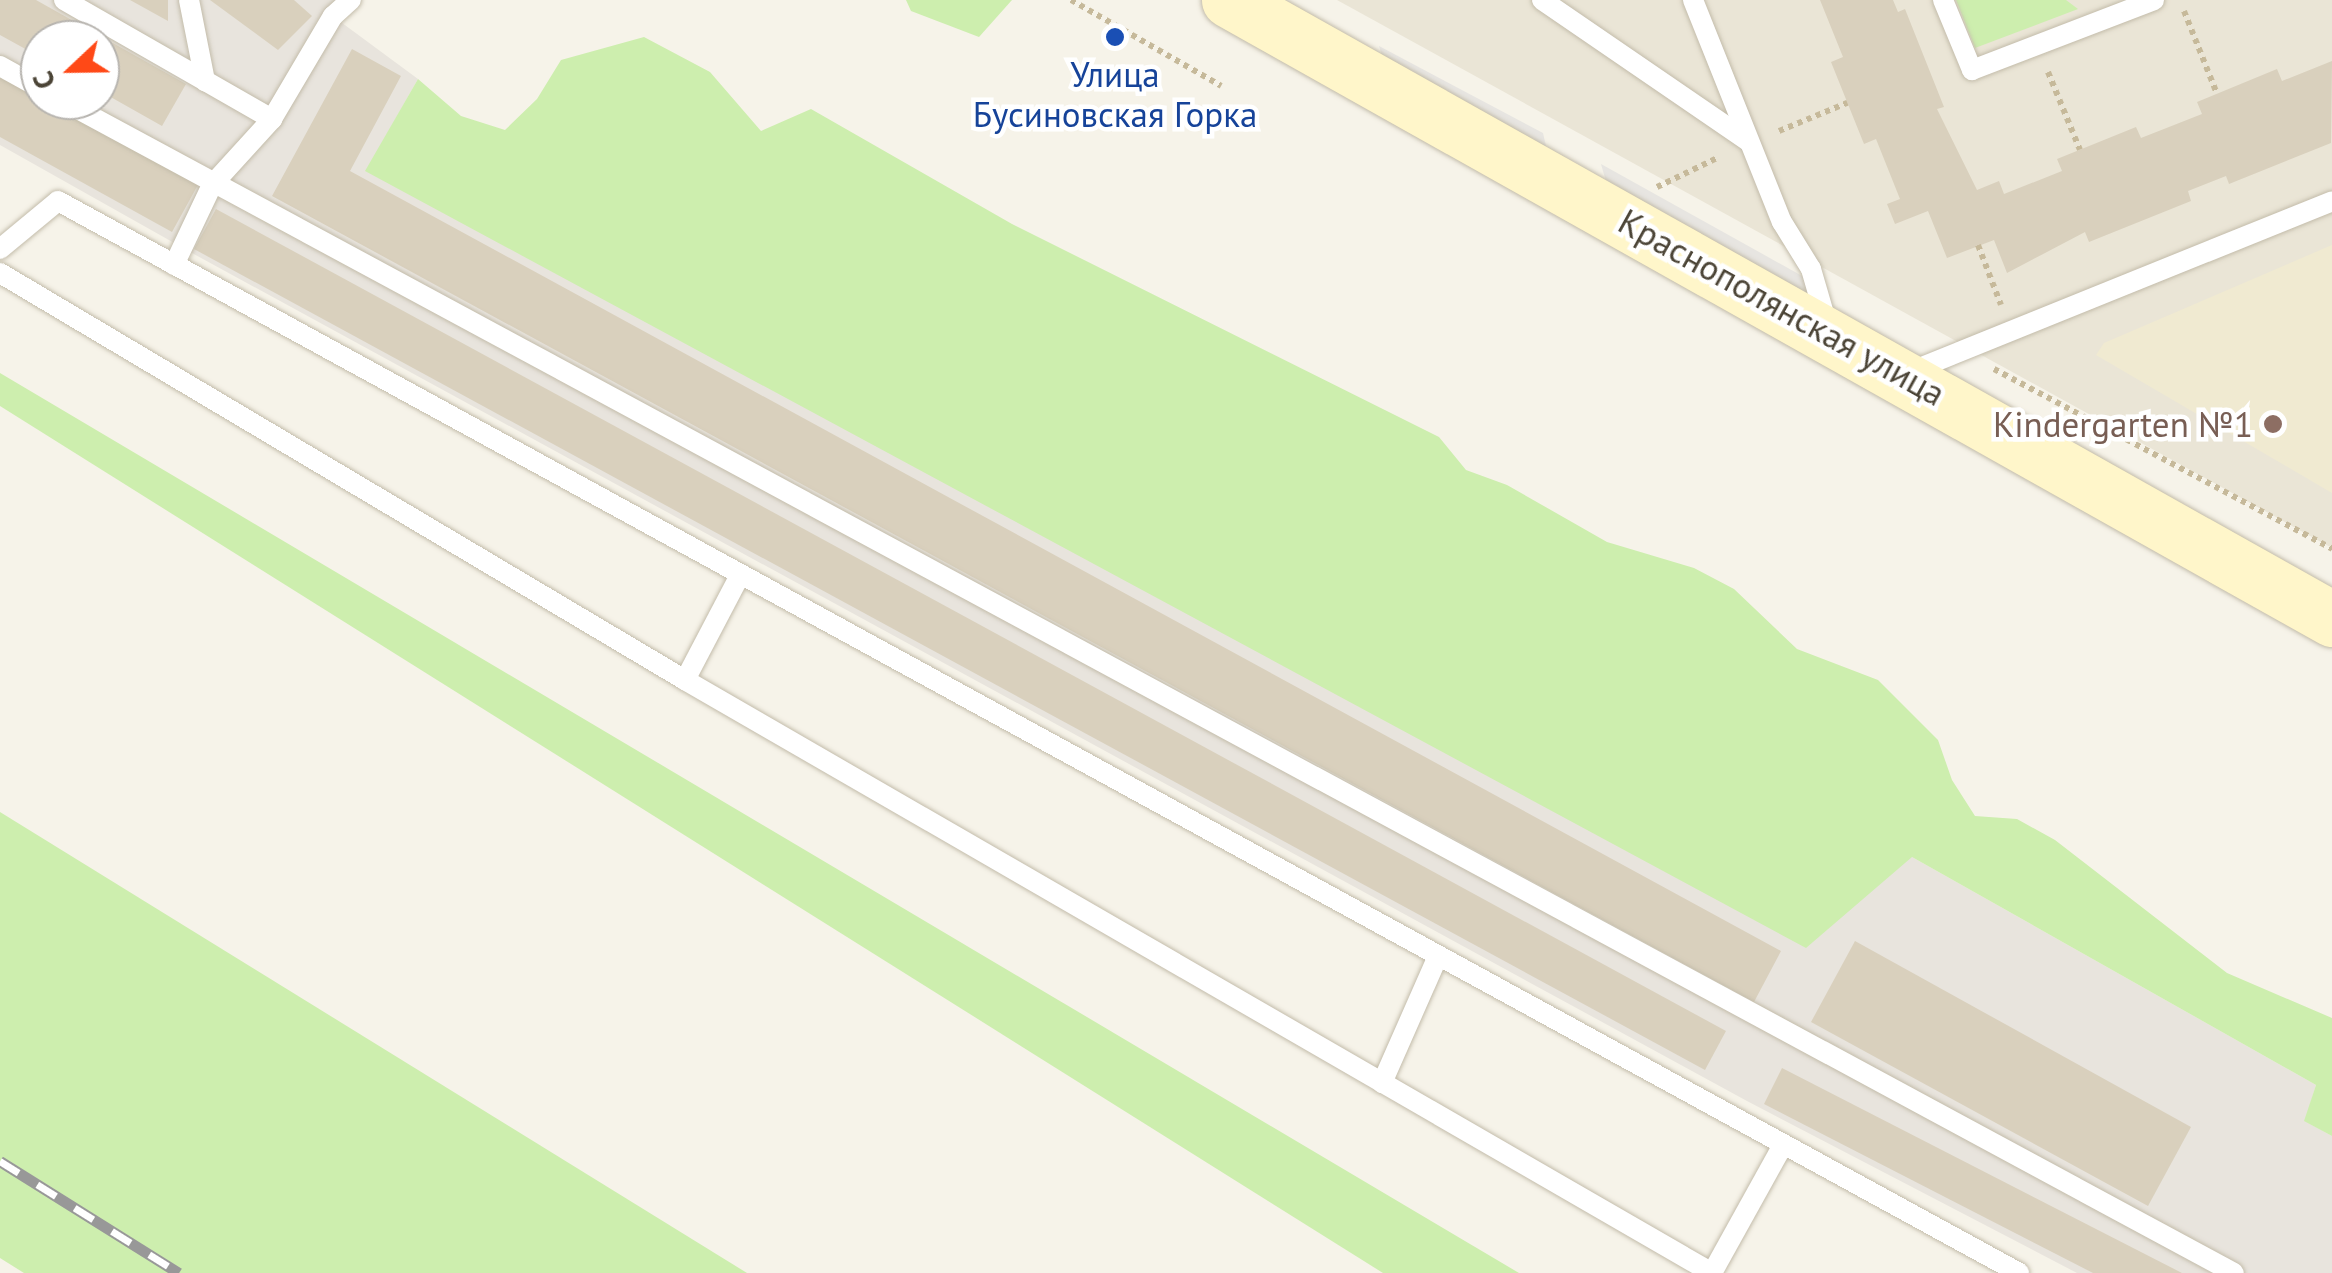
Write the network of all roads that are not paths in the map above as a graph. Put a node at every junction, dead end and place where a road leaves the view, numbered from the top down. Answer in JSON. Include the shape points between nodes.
{"nodes":[{"id":1,"x":64,"y":0,"type":"edge"},
{"id":2,"x":189,"y":0,"type":"edge"},
{"id":3,"x":351,"y":0,"type":"edge"},
{"id":4,"x":1229,"y":0,"type":"edge"},
{"id":5,"x":1542,"y":0,"type":"edge"},
{"id":6,"x":1693,"y":0,"type":"edge"},
{"id":7,"x":1943,"y":0,"type":"edge"},
{"id":8,"x":2154,"y":0,"type":"edge"},
{"id":9,"x":206,"y":81,"type":"junction"},
{"id":10,"x":272,"y":119,"type":"junction"},
{"id":11,"x":97,"y":120,"type":"edge"},
{"id":12,"x":1750,"y":142,"type":"junction"},
{"id":13,"x":212,"y":185,"type":"junction"},
{"id":14,"x":2332,"y":201,"type":"edge"},
{"id":15,"x":0,"y":249,"type":"edge"},
{"id":16,"x":174,"y":265,"type":"junction"},
{"id":17,"x":0,"y":273,"type":"edge"},
{"id":18,"x":1828,"y":331,"type":"junction"},
{"id":19,"x":1904,"y":374,"type":"junction"},
{"id":20,"x":739,"y":576,"type":"junction"},
{"id":21,"x":2328,"y":609,"type":"edge"},
{"id":22,"x":686,"y":680,"type":"junction"},
{"id":23,"x":1438,"y":956,"type":"junction"},
{"id":24,"x":1382,"y":1082,"type":"junction"},
{"id":25,"x":1783,"y":1145,"type":"junction"},
{"id":26,"x":1712,"y":1273,"type":"edge"},
{"id":27,"x":2018,"y":1273,"type":"edge"},
{"id":28,"x":2234,"y":1273,"type":"edge"}],
"edges":[{"from":1,"to":9,"type":"lane"},
{"from":2,"to":9,"type":"lane"},
{"from":3,"to":10,"type":"lane","via":[[333,16]]},
{"from":4,"to":18,"type":"street","name":"Краснополянская улица"},
{"from":5,"to":12,"type":"lane"},
{"from":6,"to":12,"type":"lane"},
{"from":7,"to":8,"type":"lane","via":[[1972,70]]},
{"from":9,"to":10,"type":"lane"},
{"from":10,"to":13,"type":"lane"},
{"from":11,"to":13,"type":"lane"},
{"from":12,"to":18,"type":"lane","via":[[1782,222],[1811,270]]},
{"from":13,"to":16,"type":"lane"},
{"from":13,"to":28,"type":"lane"},
{"from":14,"to":19,"type":"lane"},
{"from":15,"to":16,"type":"lane","via":[[58,201]]},
{"from":16,"to":20,"type":"lane"},
{"from":17,"to":22,"type":"lane"},
{"from":18,"to":19,"type":"street","name":"Краснополянская улица"},
{"from":19,"to":21,"type":"street","name":"Краснополянская улица"},
{"from":20,"to":22,"type":"lane"},
{"from":20,"to":23,"type":"lane"},
{"from":22,"to":24,"type":"lane"},
{"from":23,"to":24,"type":"lane"},
{"from":23,"to":25,"type":"lane"},
{"from":24,"to":26,"type":"lane"},
{"from":25,"to":26,"type":"lane"},
{"from":25,"to":27,"type":"lane"}]}
